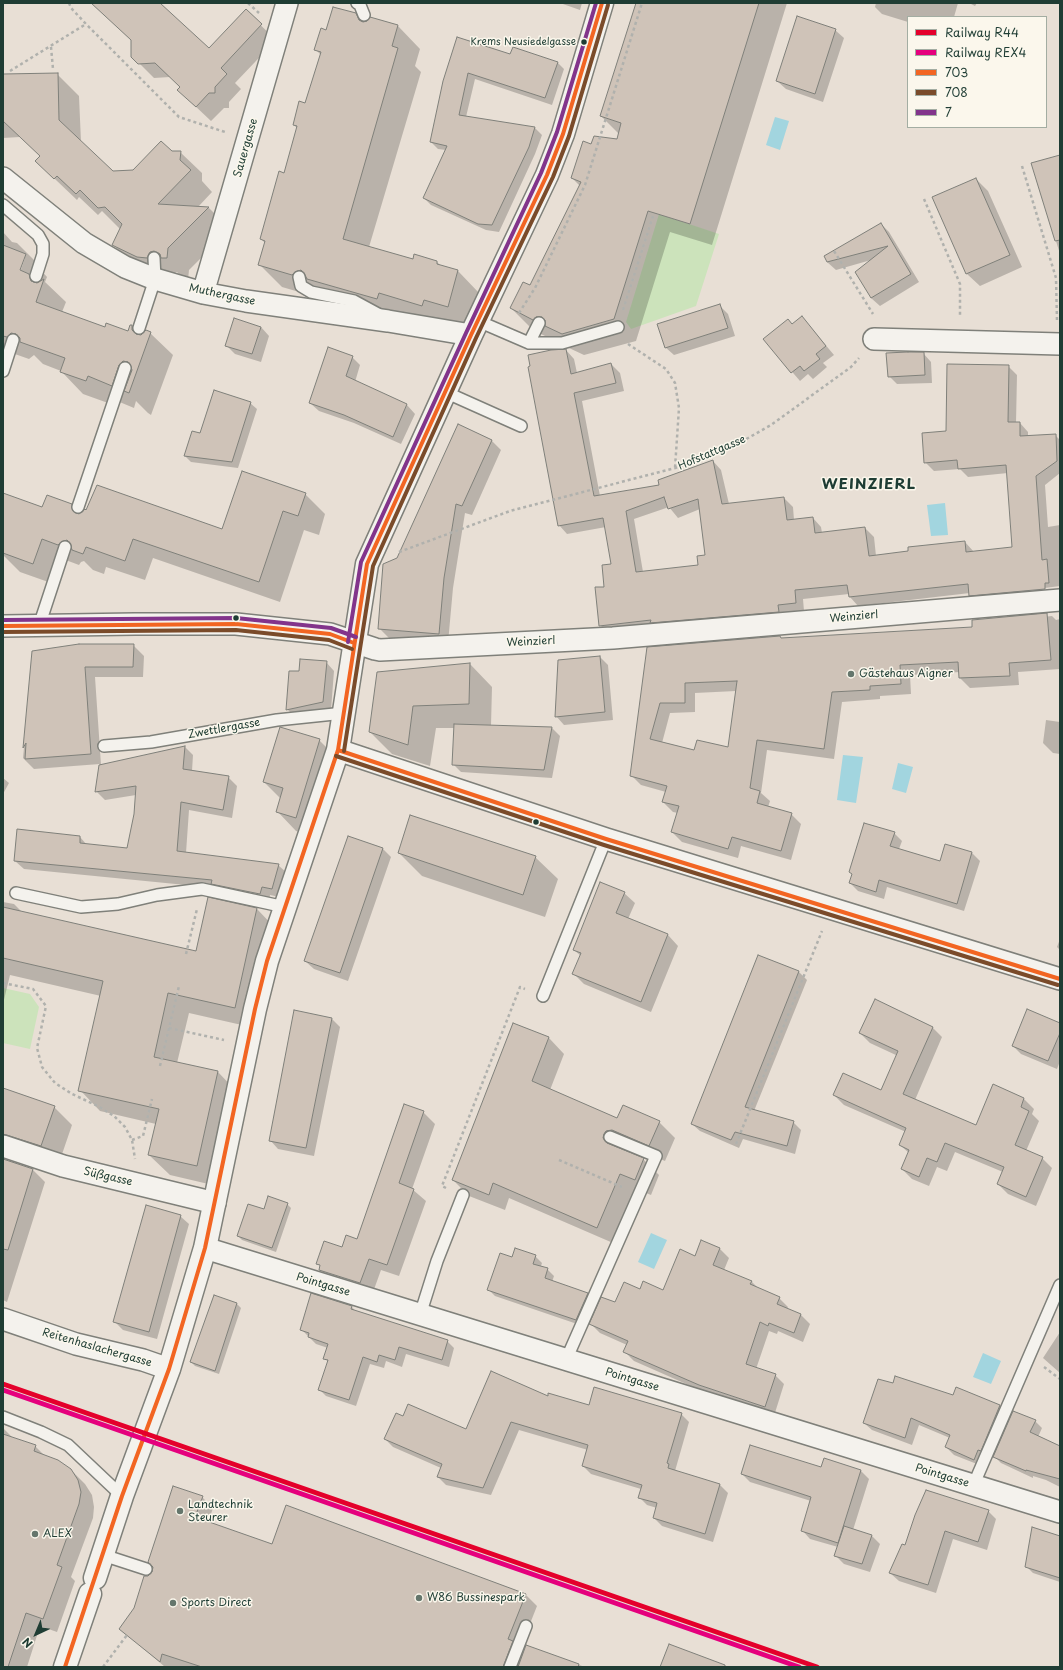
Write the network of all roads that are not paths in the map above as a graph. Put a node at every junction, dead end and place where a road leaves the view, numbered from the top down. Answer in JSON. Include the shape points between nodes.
{"nodes":[{"id":1,"x":287,"y":3,"type":"edge"},
{"id":2,"x":357,"y":3,"type":"edge"},
{"id":3,"x":602,"y":3,"type":"edge"},
{"id":4,"x":364,"y":15,"type":"dead end"},
{"id":5,"x":3,"y":178,"type":"edge"},
{"id":6,"x":3,"y":205,"type":"edge"},
{"id":7,"x":154,"y":258,"type":"dead end"},
{"id":8,"x":36,"y":276,"type":"dead end"},
{"id":9,"x":299,"y":277,"type":"dead end"},
{"id":10,"x":155,"y":279,"type":"junction"},
{"id":11,"x":203,"y":292,"type":"junction"},
{"id":12,"x":388,"y":321,"type":"junction"},
{"id":13,"x":539,"y":323,"type":"dead end"},
{"id":14,"x":618,"y":327,"type":"road end"},
{"id":15,"x":138,"y":328,"type":"dead end"},
{"id":16,"x":475,"y":328,"type":"junction"},
{"id":17,"x":874,"y":339,"type":"road end"},
{"id":18,"x":13,"y":340,"type":"dead end"},
{"id":19,"x":529,"y":343,"type":"junction"},
{"id":20,"x":1059,"y":344,"type":"edge"},
{"id":21,"x":125,"y":368,"type":"dead end"},
{"id":22,"x":3,"y":370,"type":"edge"},
{"id":23,"x":445,"y":392,"type":"junction"},
{"id":24,"x":521,"y":426,"type":"dead end"},
{"id":25,"x":78,"y":507,"type":"dead end"},
{"id":26,"x":65,"y":547,"type":"dead end"},
{"id":27,"x":1060,"y":600,"type":"edge"},
{"id":28,"x":3,"y":626,"type":"edge"},
{"id":29,"x":39,"y":626,"type":"junction"},
{"id":30,"x":354,"y":643,"type":"junction"},
{"id":31,"x":344,"y":713,"type":"junction"},
{"id":32,"x":104,"y":746,"type":"dead end"},
{"id":33,"x":338,"y":750,"type":"junction"},
{"id":34,"x":606,"y":839,"type":"junction"},
{"id":35,"x":16,"y":893,"type":"dead end"},
{"id":36,"x":286,"y":907,"type":"junction"},
{"id":37,"x":1060,"y":979,"type":"edge"},
{"id":38,"x":544,"y":996,"type":"road end"},
{"id":39,"x":610,"y":1137,"type":"dead end"},
{"id":40,"x":3,"y":1146,"type":"edge"},
{"id":41,"x":464,"y":1195,"type":"road end"},
{"id":42,"x":215,"y":1203,"type":"junction"},
{"id":43,"x":205,"y":1248,"type":"junction"},
{"id":44,"x":1060,"y":1285,"type":"edge"},
{"id":45,"x":420,"y":1315,"type":"junction"},
{"id":46,"x":3,"y":1319,"type":"edge"},
{"id":47,"x":566,"y":1360,"type":"junction"},
{"id":48,"x":169,"y":1369,"type":"junction"},
{"id":49,"x":3,"y":1417,"type":"edge"},
{"id":50,"x":973,"y":1486,"type":"junction"},
{"id":51,"x":122,"y":1496,"type":"junction"},
{"id":52,"x":1060,"y":1512,"type":"edge"},
{"id":53,"x":103,"y":1555,"type":"junction"},
{"id":54,"x":146,"y":1569,"type":"dead end"},
{"id":55,"x":526,"y":1626,"type":"dead end"},
{"id":56,"x":65,"y":1667,"type":"edge"},
{"id":57,"x":510,"y":1667,"type":"edge"}],
"edges":[{"from":1,"to":11,"type":"street","name":"Sauergasse"},
{"from":2,"to":4,"type":"lane"},
{"from":3,"to":16,"type":"street","via":[[563,134],[547,175]]},
{"from":5,"to":10,"type":"street","name":"Muthergasse","via":[[84,243],[125,267]]},
{"from":6,"to":8,"type":"lane","via":[[38,235],[43,244],[43,254]]},
{"from":7,"to":10,"type":"lane"},
{"from":9,"to":12,"type":"lane","via":[[301,286],[311,292],[354,301]]},
{"from":10,"to":11,"type":"street","name":"Muthergasse"},
{"from":10,"to":15,"type":"lane"},
{"from":11,"to":12,"type":"street","name":"Muthergasse","via":[[246,301]]},
{"from":12,"to":16,"type":"street","name":"Muthergasse"},
{"from":13,"to":19,"type":"lane"},
{"from":14,"to":19,"type":"lane","via":[[562,343]]},
{"from":16,"to":19,"type":"lane"},
{"from":16,"to":23,"type":"street"},
{"from":17,"to":20,"type":"street"},
{"from":18,"to":22,"type":"lane"},
{"from":21,"to":25,"type":"lane"},
{"from":23,"to":24,"type":"lane"},
{"from":23,"to":30,"type":"street","via":[[367,564]]},
{"from":26,"to":29,"type":"lane"},
{"from":27,"to":30,"type":"street","name":"Weinzierl","via":[[612,638],[380,650]]},
{"from":28,"to":29,"type":"street","name":"Weinzierl"},
{"from":29,"to":30,"type":"street","name":"Weinzierl","via":[[236,624],[324,633]]},
{"from":30,"to":31,"type":"street"},
{"from":31,"to":32,"type":"lane","name":"Zwettlergasse","via":[[277,720],[150,742]]},
{"from":31,"to":33,"type":"street"},
{"from":33,"to":34,"type":"street"},
{"from":33,"to":36,"type":"street"},
{"from":34,"to":37,"type":"street"},
{"from":34,"to":38,"type":"lane"},
{"from":35,"to":36,"type":"lane","via":[[81,907],[118,904],[157,895],[202,889]]},
{"from":36,"to":42,"type":"street","via":[[267,961],[255,1009]]},
{"from":39,"to":47,"type":"lane","via":[[656,1156]]},
{"from":40,"to":42,"type":"street","name":"Süßgasse","via":[[63,1166]]},
{"from":41,"to":45,"type":"lane"},
{"from":42,"to":43,"type":"street"},
{"from":43,"to":45,"type":"street","name":"Pointgasse"},
{"from":43,"to":48,"type":"street"},
{"from":44,"to":50,"type":"lane"},
{"from":45,"to":47,"type":"street","name":"Pointgasse"},
{"from":46,"to":48,"type":"street","name":"Reitenhaslachergasse","via":[[76,1344]]},
{"from":47,"to":50,"type":"street","name":"Pointgasse"},
{"from":48,"to":51,"type":"street"},
{"from":49,"to":51,"type":"lane","via":[[68,1445]]},
{"from":50,"to":52,"type":"street","name":"Pointgasse"},
{"from":51,"to":53,"type":"street"},
{"from":53,"to":54,"type":"lane"},
{"from":53,"to":56,"type":"street"},
{"from":55,"to":57,"type":"lane"}]}
